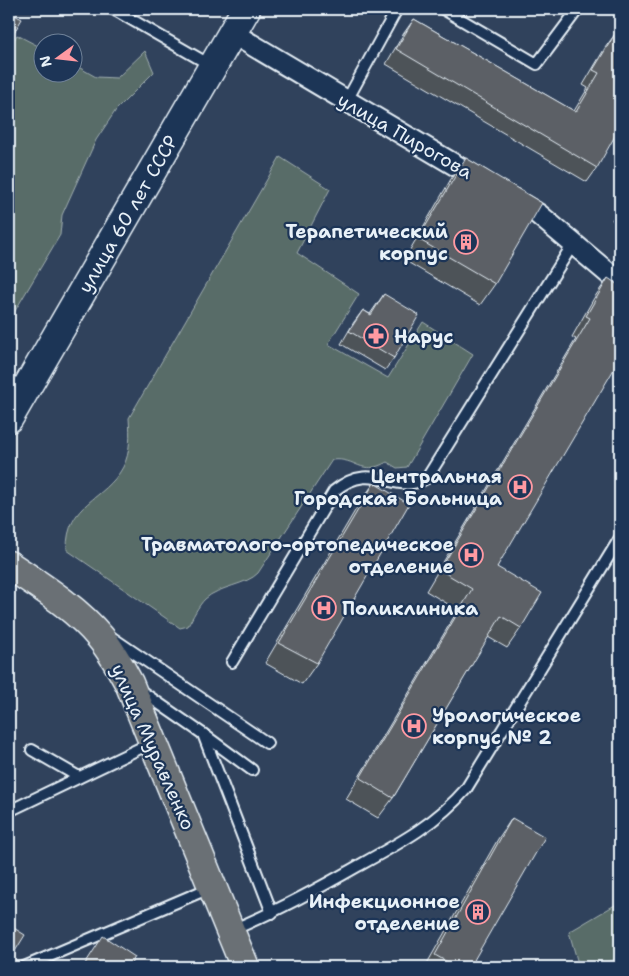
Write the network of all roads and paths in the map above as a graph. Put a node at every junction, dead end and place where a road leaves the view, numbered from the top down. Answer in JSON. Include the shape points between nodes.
{"nodes":[{"id":1,"x":113,"y":9,"type":"edge"},
{"id":2,"x":246,"y":9,"type":"edge"},
{"id":3,"x":397,"y":9,"type":"edge"},
{"id":4,"x":443,"y":9,"type":"edge"},
{"id":5,"x":578,"y":9,"type":"edge"},
{"id":6,"x":232,"y":33,"type":"junction"},
{"id":7,"x":213,"y":66,"type":"junction"},
{"id":8,"x":346,"y":102,"type":"junction"},
{"id":9,"x":572,"y":244,"type":"junction"},
{"id":10,"x":620,"y":283,"type":"edge"},
{"id":11,"x":9,"y":418,"type":"edge"},
{"id":12,"x":620,"y":538,"type":"edge"},
{"id":13,"x":9,"y":565,"type":"edge"},
{"id":14,"x":76,"y":612,"type":"junction"},
{"id":15,"x":232,"y":662,"type":"dead end"},
{"id":16,"x":129,"y":683,"type":"junction"},
{"id":17,"x":203,"y":734,"type":"junction"},
{"id":18,"x":154,"y":741,"type":"junction"},
{"id":19,"x":268,"y":744,"type":"dead end"},
{"id":20,"x":32,"y":750,"type":"dead end"},
{"id":21,"x":252,"y":770,"type":"dead end"},
{"id":22,"x":79,"y":777,"type":"junction"},
{"id":23,"x":9,"y":811,"type":"edge"},
{"id":24,"x":213,"y":886,"type":"junction"},
{"id":25,"x":272,"y":914,"type":"junction"},
{"id":26,"x":231,"y":930,"type":"junction"},
{"id":27,"x":24,"y":967,"type":"edge"},
{"id":28,"x":245,"y":967,"type":"edge"}],
"edges":[{"from":1,"to":7,"type":"lane"},
{"from":2,"to":6,"type":"main road","name":"улица 60 лет СССР"},
{"from":3,"to":8,"type":"lane"},
{"from":4,"to":5,"type":"lane","via":[[538,64]]},
{"from":6,"to":7,"type":"main road","name":"улица 60 лет СССР"},
{"from":6,"to":8,"type":"street","name":"улица Пирогова"},
{"from":7,"to":11,"type":"main road","name":"улица 60 лет СССР"},
{"from":8,"to":9,"type":"street","name":"улица Пирогова","via":[[538,214]]},
{"from":9,"to":10,"type":"street","name":"улица Пирогова"},
{"from":9,"to":15,"type":"lane","via":[[427,478],[416,484],[376,476],[361,477],[334,491]]},
{"from":12,"to":25,"type":"lane","via":[[466,789],[451,808],[421,831]]},
{"from":13,"to":14,"type":"main road","name":"улица Муравленко"},
{"from":14,"to":16,"type":"main road","name":"улица Муравленко","via":[[100,636]]},
{"from":14,"to":19,"type":"lane"},
{"from":16,"to":17,"type":"lane"},
{"from":16,"to":18,"type":"main road","name":"улица Муравленко"},
{"from":17,"to":21,"type":"lane"},
{"from":17,"to":25,"type":"lane"},
{"from":18,"to":22,"type":"lane"},
{"from":18,"to":24,"type":"main road","name":"улица Муравленко"},
{"from":20,"to":22,"type":"lane"},
{"from":22,"to":23,"type":"lane"},
{"from":24,"to":26,"type":"main road","name":"улица Муравленко"},
{"from":24,"to":27,"type":"lane"},
{"from":25,"to":26,"type":"lane"},
{"from":26,"to":28,"type":"main road","name":"улица Муравленко"}]}
